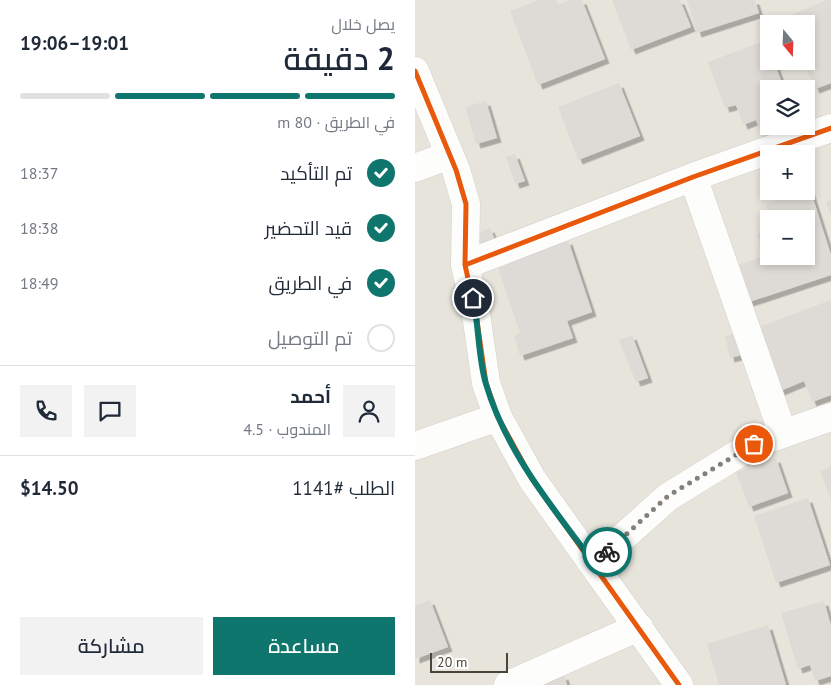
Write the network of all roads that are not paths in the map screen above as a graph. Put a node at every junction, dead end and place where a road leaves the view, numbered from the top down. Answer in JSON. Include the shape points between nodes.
{"nodes":[{"id":1,"x":415,"y":71,"type":"edge"},
{"id":2,"x":831,"y":128,"type":"edge"},
{"id":3,"x":450,"y":156,"type":"junction"},
{"id":4,"x":415,"y":168,"type":"edge"},
{"id":5,"x":693,"y":177,"type":"junction"},
{"id":6,"x":465,"y":265,"type":"junction"},
{"id":7,"x":498,"y":417,"type":"junction"},
{"id":8,"x":831,"y":417,"type":"edge"},
{"id":9,"x":783,"y":434,"type":"junction"},
{"id":10,"x":415,"y":446,"type":"edge"},
{"id":11,"x":594,"y":563,"type":"junction"},
{"id":12,"x":639,"y":627,"type":"junction"},
{"id":13,"x":508,"y":685,"type":"edge"},
{"id":14,"x":679,"y":685,"type":"edge"}],
"edges":[{"from":1,"to":3,"type":"street"},
{"from":2,"to":5,"type":"street"},
{"from":3,"to":4,"type":"street"},
{"from":3,"to":6,"type":"street","via":[[466,204]]},
{"from":5,"to":6,"type":"street"},
{"from":5,"to":9,"type":"street"},
{"from":6,"to":7,"type":"street","via":[[486,383]]},
{"from":7,"to":10,"type":"street"},
{"from":7,"to":11,"type":"street","via":[[532,479]]},
{"from":8,"to":9,"type":"street"},
{"from":9,"to":11,"type":"street","via":[[754,444],[668,496]]},
{"from":11,"to":12,"type":"street"},
{"from":12,"to":13,"type":"street"},
{"from":12,"to":14,"type":"street"}]}
